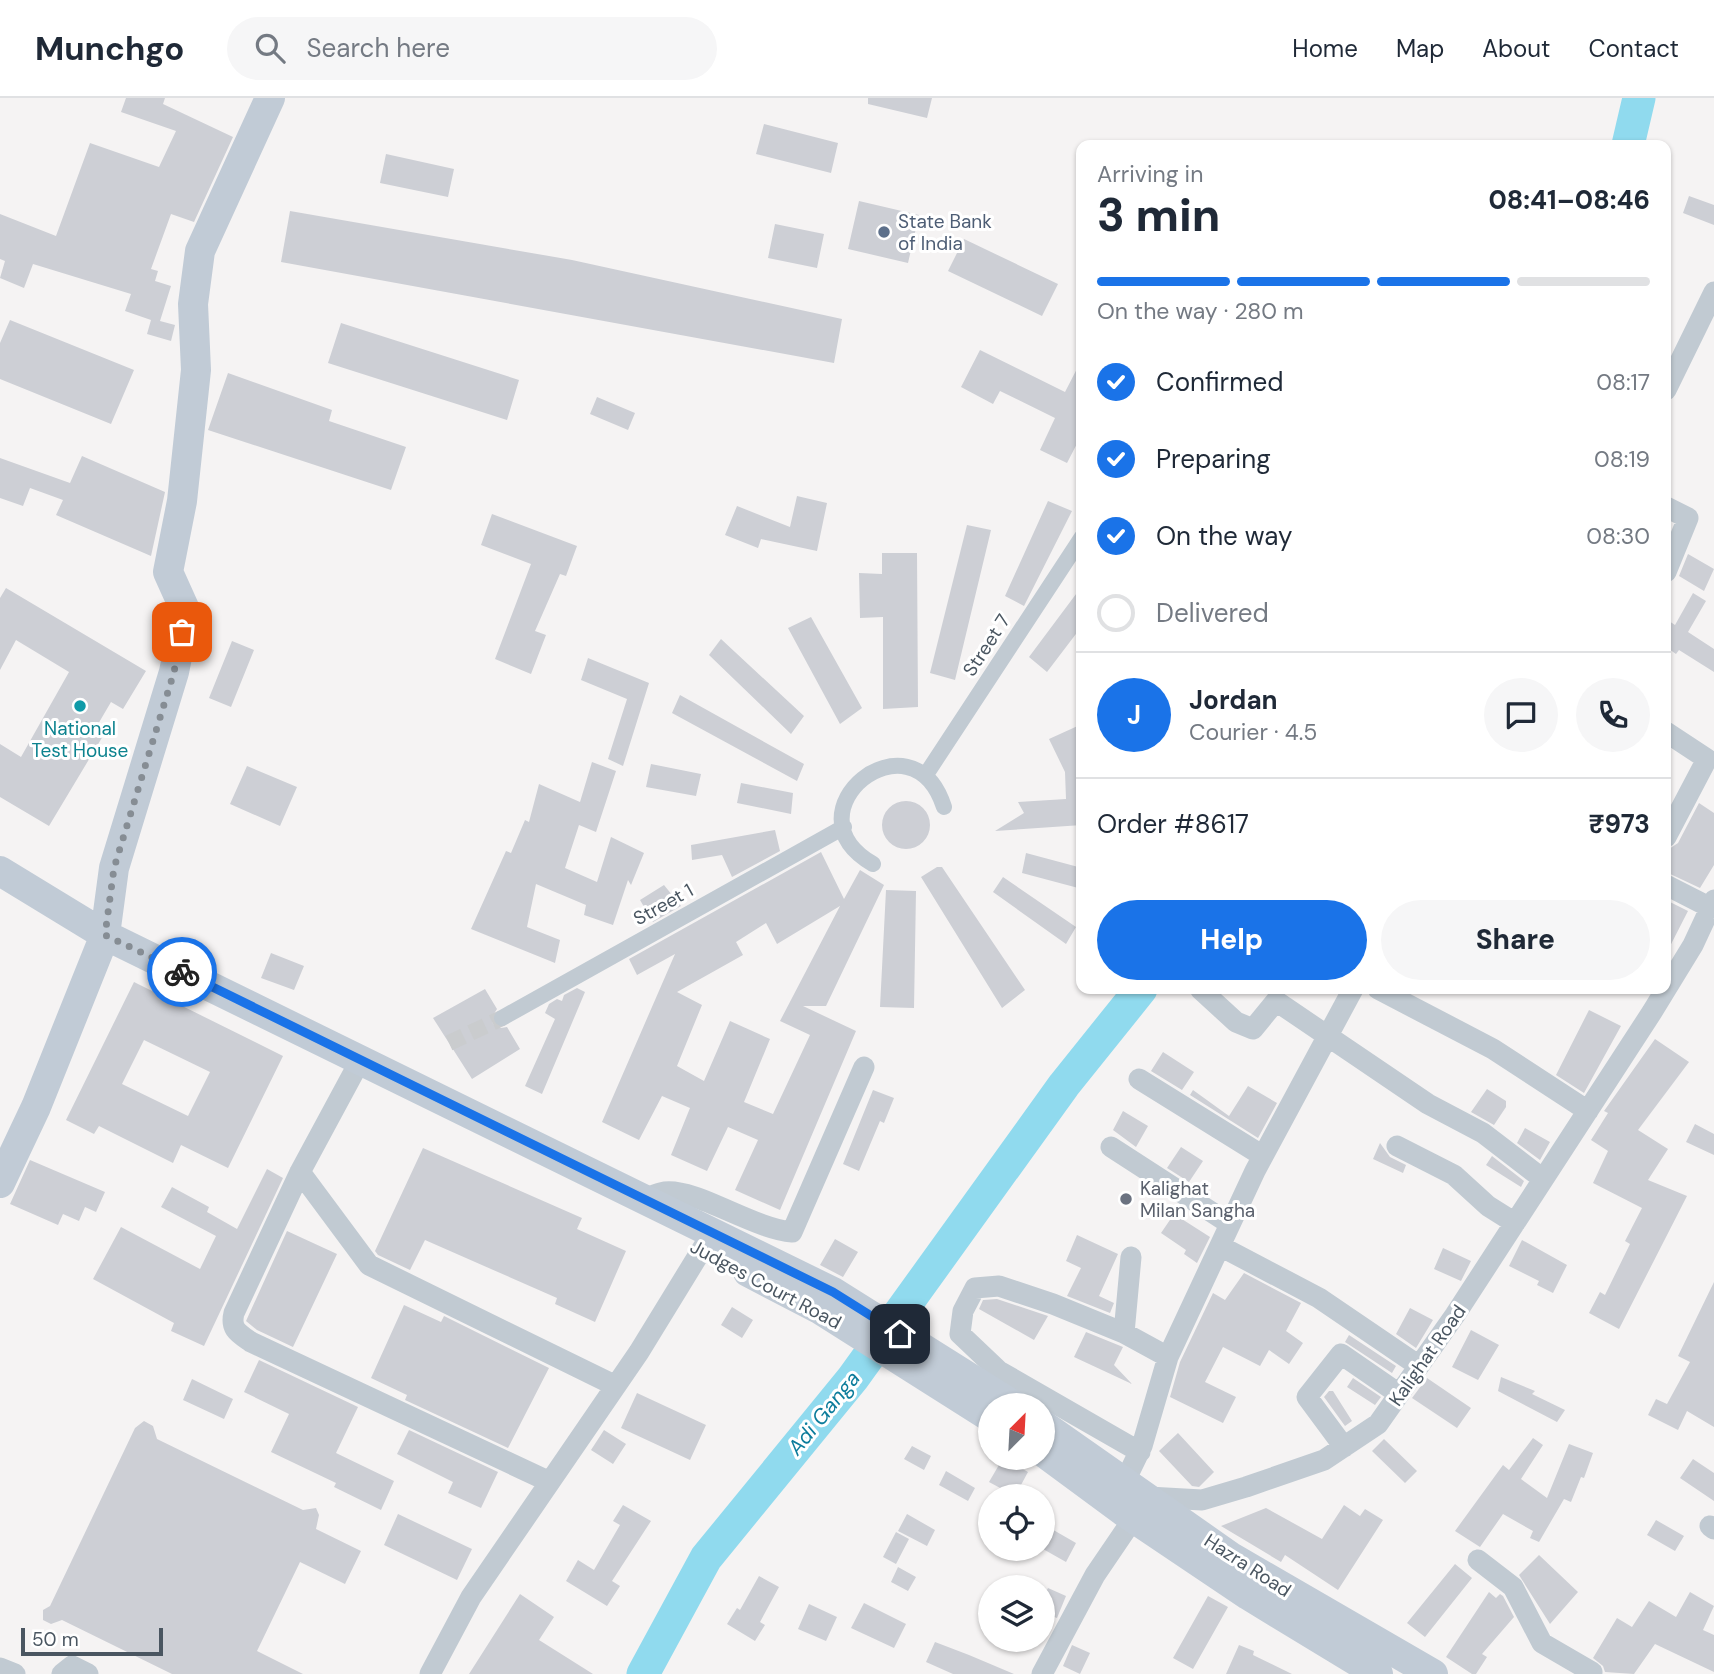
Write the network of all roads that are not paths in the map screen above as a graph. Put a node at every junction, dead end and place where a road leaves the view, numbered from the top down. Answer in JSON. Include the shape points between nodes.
{"nodes":[{"id":1,"x":270,"y":98,"type":"edge"},
{"id":2,"x":1714,"y":292,"type":"edge"},
{"id":3,"x":1671,"y":380,"type":"edge"},
{"id":4,"x":1671,"y":510,"type":"edge"},
{"id":5,"x":1076,"y":546,"type":"edge"},
{"id":6,"x":1671,"y":560,"type":"edge"},
{"id":7,"x":1671,"y":735,"type":"edge"},
{"id":8,"x":925,"y":776,"type":"junction"},
{"id":9,"x":944,"y":807,"type":"dead end"},
{"id":10,"x":1671,"y":820,"type":"edge"},
{"id":11,"x":844,"y":827,"type":"junction"},
{"id":12,"x":873,"y":864,"type":"dead end"},
{"id":13,"x":0,"y":871,"type":"edge"},
{"id":14,"x":0,"y":884,"type":"edge"},
{"id":15,"x":1671,"y":887,"type":"edge"},
{"id":16,"x":1712,"y":904,"type":"edge"},
{"id":17,"x":103,"y":940,"type":"junction"},
{"id":18,"x":1671,"y":980,"type":"edge"},
{"id":19,"x":1205,"y":994,"type":"edge"},
{"id":20,"x":1350,"y":994,"type":"edge"},
{"id":21,"x":1388,"y":994,"type":"edge"},
{"id":22,"x":1662,"y":994,"type":"edge"},
{"id":23,"x":502,"y":1018,"type":"tunnel mouth"},
{"id":24,"x":1328,"y":1035,"type":"junction"},
{"id":25,"x":864,"y":1067,"type":"dead end"},
{"id":26,"x":355,"y":1070,"type":"junction"},
{"id":27,"x":1139,"y":1079,"type":"dead end"},
{"id":28,"x":1588,"y":1111,"type":"junction"},
{"id":29,"x":1397,"y":1146,"type":"dead end"},
{"id":30,"x":1111,"y":1147,"type":"dead end"},
{"id":31,"x":1263,"y":1156,"type":"junction"},
{"id":32,"x":300,"y":1172,"type":"junction"},
{"id":33,"x":1543,"y":1179,"type":"junction"},
{"id":34,"x":1,"y":1180,"type":"edge"},
{"id":35,"x":644,"y":1199,"type":"junction"},
{"id":36,"x":1515,"y":1223,"type":"junction"},
{"id":37,"x":1230,"y":1224,"type":"junction"},
{"id":38,"x":699,"y":1240,"type":"junction"},
{"id":39,"x":1220,"y":1246,"type":"junction"},
{"id":40,"x":1131,"y":1257,"type":"dead end"},
{"id":41,"x":827,"y":1301,"type":"junction"},
{"id":42,"x":1124,"y":1334,"type":"junction"},
{"id":43,"x":1168,"y":1356,"type":"junction"},
{"id":44,"x":1419,"y":1366,"type":"junction"},
{"id":45,"x":616,"y":1386,"type":"junction"},
{"id":46,"x":992,"y":1393,"type":"edge"},
{"id":47,"x":1399,"y":1394,"type":"junction"},
{"id":48,"x":978,"y":1409,"type":"edge"},
{"id":49,"x":1344,"y":1447,"type":"junction"},
{"id":50,"x":1056,"y":1451,"type":"edge"},
{"id":51,"x":1140,"y":1452,"type":"junction"},
{"id":52,"x":550,"y":1482,"type":"junction"},
{"id":53,"x":1135,"y":1499,"type":"junction"},
{"id":54,"x":1478,"y":1560,"type":"dead end"},
{"id":55,"x":0,"y":1668,"type":"edge"},
{"id":56,"x":15,"y":1674,"type":"edge"},
{"id":57,"x":62,"y":1674,"type":"edge"},
{"id":58,"x":88,"y":1674,"type":"edge"},
{"id":59,"x":430,"y":1674,"type":"edge"},
{"id":60,"x":1042,"y":1674,"type":"edge"},
{"id":61,"x":1378,"y":1674,"type":"edge"},
{"id":62,"x":1433,"y":1674,"type":"edge"},
{"id":63,"x":1590,"y":1674,"type":"edge"}],
"edges":[{"from":1,"to":17,"type":"main road","via":[[200,251],[193,304],[196,370],[168,572],[186,612],[174,672],[114,868]]},
{"from":2,"to":3,"type":"street"},
{"from":4,"to":6,"type":"street","via":[[1688,518]]},
{"from":5,"to":8,"type":"street","name":"Street 7"},
{"from":7,"to":10,"type":"street","via":[[1707,760]]},
{"from":8,"to":9,"type":"street"},
{"from":8,"to":11,"type":"street","via":[[902,766],[867,774],[857,781],[845,802]]},
{"from":11,"to":12,"type":"street","via":[[854,849]]},
{"from":11,"to":23,"type":"street","name":"Street 1"},
{"from":13,"to":17,"type":"main road"},
{"from":14,"to":17,"type":"main road"},
{"from":15,"to":16,"type":"street"},
{"from":16,"to":18,"type":"street","name":"Kalighat Road"},
{"from":17,"to":26,"type":"main road"},
{"from":17,"to":34,"type":"main road","via":[[36,1107]]},
{"from":17,"to":35,"type":"main road","name":"Judges Court Road"},
{"from":19,"to":24,"type":"street","via":[[1236,1022],[1253,1029],[1276,1001]]},
{"from":20,"to":24,"type":"street"},
{"from":21,"to":28,"type":"street","via":[[1493,1049]]},
{"from":22,"to":28,"type":"street","name":"Kalighat Road"},
{"from":24,"to":31,"type":"street"},
{"from":24,"to":33,"type":"street","via":[[1428,1104],[1483,1133]]},
{"from":25,"to":35,"type":"street","via":[[792,1232],[772,1230],[704,1201],[667,1191]]},
{"from":26,"to":32,"type":"street"},
{"from":26,"to":38,"type":"main road"},
{"from":27,"to":31,"type":"street"},
{"from":28,"to":33,"type":"street","name":"Kalighat Road"},
{"from":29,"to":36,"type":"street","via":[[1454,1175]]},
{"from":30,"to":37,"type":"street"},
{"from":31,"to":37,"type":"street"},
{"from":32,"to":45,"type":"street","via":[[369,1265]]},
{"from":32,"to":52,"type":"street","via":[[234,1313],[235,1331]]},
{"from":33,"to":36,"type":"street","name":"Kalighat Road"},
{"from":35,"to":38,"type":"main road","name":"Judges Court Road"},
{"from":36,"to":44,"type":"street","name":"Kalighat Road"},
{"from":37,"to":39,"type":"street"},
{"from":38,"to":41,"type":"main road","name":"Judges Court Road"},
{"from":38,"to":45,"type":"street"},
{"from":39,"to":43,"type":"street"},
{"from":39,"to":44,"type":"street","via":[[1319,1298]]},
{"from":40,"to":42,"type":"street"},
{"from":41,"to":46,"type":"main road","name":"Judges Court Road"},
{"from":41,"to":48,"type":"main road","name":"Judges Court Road"},
{"from":42,"to":43,"type":"street"},
{"from":42,"to":51,"type":"street","via":[[999,1286],[975,1288],[963,1311],[960,1334],[999,1371]]},
{"from":43,"to":51,"type":"street"},
{"from":44,"to":47,"type":"street","name":"Kalighat Road"},
{"from":45,"to":52,"type":"street"},
{"from":47,"to":49,"type":"street","name":"Kalighat Road","via":[[1378,1424]]},
{"from":47,"to":49,"type":"street","via":[[1341,1354],[1307,1397]]},
{"from":49,"to":53,"type":"street","name":"Kalighat Road","via":[[1324,1460],[1202,1500]]},
{"from":50,"to":53,"type":"main road","name":"Hazra Road"},
{"from":51,"to":53,"type":"street"},
{"from":52,"to":59,"type":"street","via":[[459,1617]]},
{"from":53,"to":60,"type":"street"},
{"from":53,"to":61,"type":"main road","name":"Hazra Road","via":[[1248,1595]]},
{"from":53,"to":62,"type":"main road","name":"Hazra Road"},
{"from":54,"to":63,"type":"street","via":[[1513,1587],[1542,1643]]},
{"from":55,"to":56,"type":"street"},
{"from":57,"to":58,"type":"street","via":[[72,1666]]}]}
